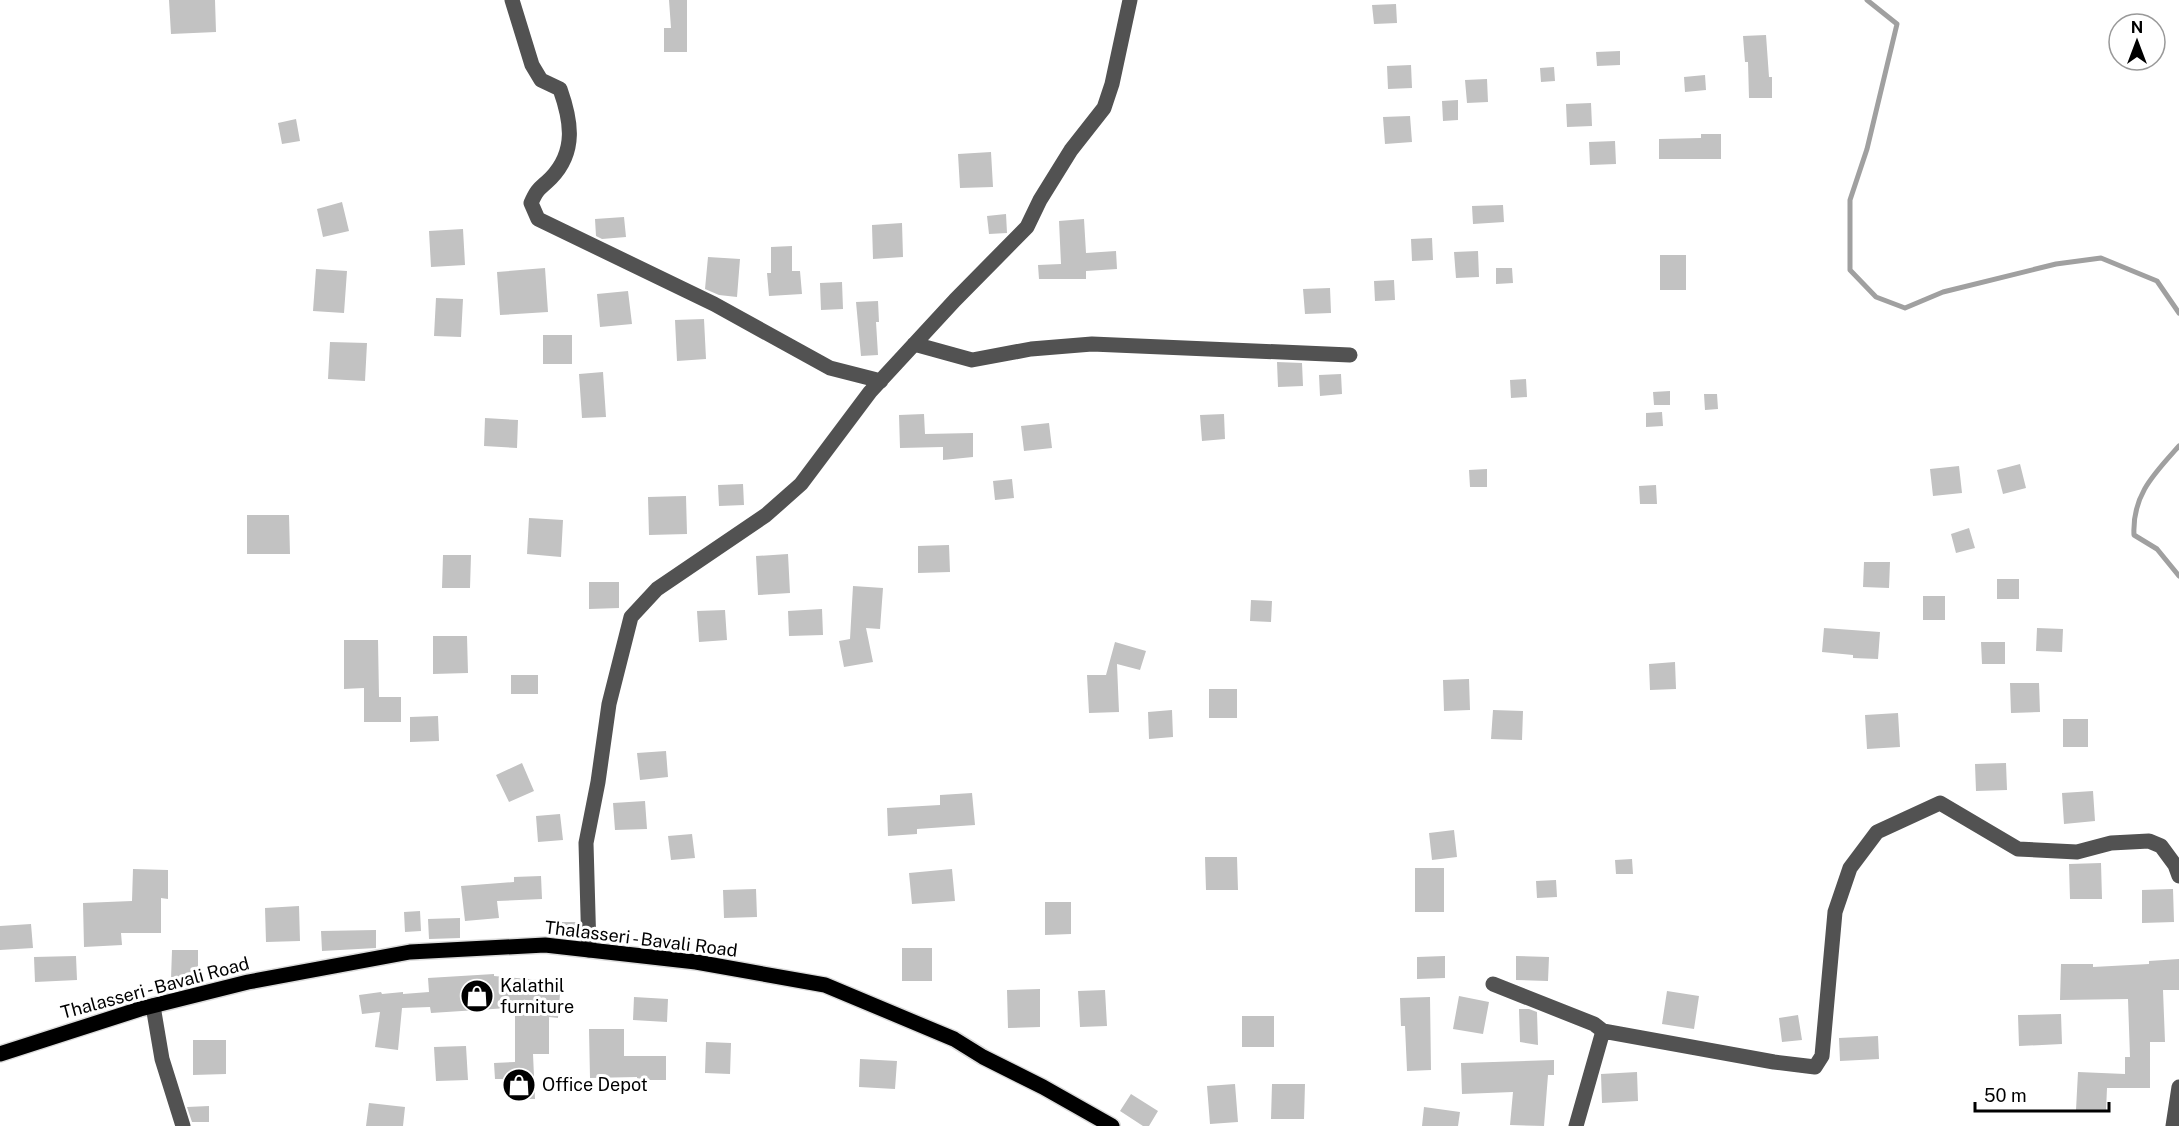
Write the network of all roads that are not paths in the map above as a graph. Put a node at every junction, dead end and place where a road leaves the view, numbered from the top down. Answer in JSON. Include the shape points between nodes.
{"nodes":[{"id":1,"x":512,"y":0,"type":"edge"},
{"id":2,"x":1130,"y":0,"type":"edge"},
{"id":3,"x":914,"y":344,"type":"junction"},
{"id":4,"x":1350,"y":355,"type":"dead end"},
{"id":5,"x":880,"y":381,"type":"junction"},
{"id":6,"x":2179,"y":876,"type":"edge"},
{"id":7,"x":589,"y":950,"type":"junction"},
{"id":8,"x":1493,"y":984,"type":"dead end"},
{"id":9,"x":153,"y":1006,"type":"junction"},
{"id":10,"x":1603,"y":1031,"type":"junction"},
{"id":11,"x":0,"y":1054,"type":"edge"},
{"id":12,"x":2179,"y":1087,"type":"edge"},
{"id":13,"x":183,"y":1126,"type":"edge"},
{"id":14,"x":1112,"y":1126,"type":"edge"},
{"id":15,"x":1576,"y":1126,"type":"edge"},
{"id":16,"x":2173,"y":1126,"type":"edge"}],
"edges":[{"from":1,"to":5,"type":"street","via":[[532,65],[541,80],[560,90],[569,115],[569,148],[553,177],[536,190],[531,203],[538,219],[714,304],[830,368]]},
{"from":2,"to":3,"type":"street","via":[[1104,108],[1071,150],[1027,227]]},
{"from":3,"to":4,"type":"street","via":[[972,360],[1031,349],[1092,344]]},
{"from":3,"to":5,"type":"street"},
{"from":5,"to":7,"type":"street","via":[[801,484],[766,515],[657,589],[631,617],[609,704],[586,843]]},
{"from":6,"to":10,"type":"street","via":[[2161,846],[2149,842],[2111,843],[2077,852],[2018,849],[1940,803],[1877,832],[1850,868],[1835,912],[1822,1056],[1815,1067]]},
{"from":7,"to":9,"type":"main road","name":"Thalasseri - Bavali Road","via":[[545,945],[410,952],[248,982]]},
{"from":7,"to":14,"type":"main road","name":"Thalasseri - Bavali Road","via":[[696,962],[825,985],[954,1038]]},
{"from":8,"to":10,"type":"street","via":[[1594,1023]]},
{"from":9,"to":11,"type":"main road","name":"Thalasseri - Bavali Road"},
{"from":9,"to":13,"type":"street","via":[[162,1059]]},
{"from":10,"to":15,"type":"street"},
{"from":12,"to":16,"type":"street"}]}
